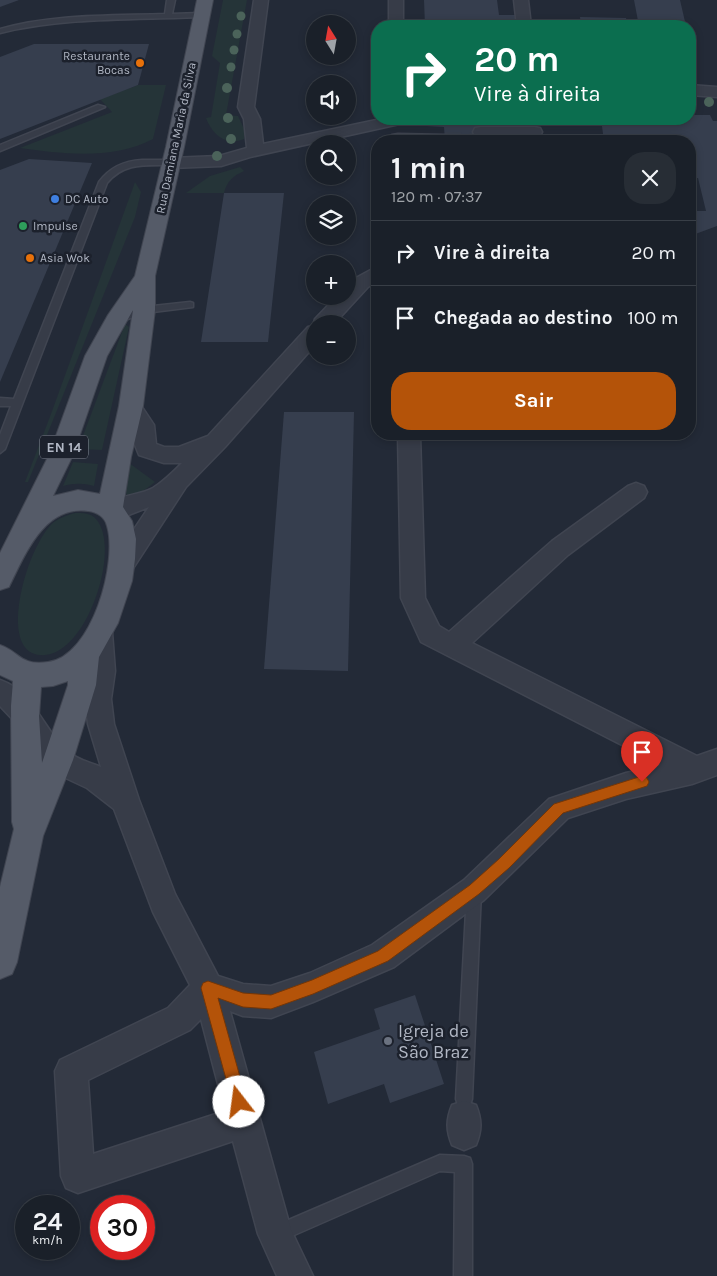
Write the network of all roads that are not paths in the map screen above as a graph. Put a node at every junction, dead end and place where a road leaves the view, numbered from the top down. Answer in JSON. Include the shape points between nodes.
{"nodes":[{"id":1,"x":171,"y":0,"type":"edge"},
{"id":2,"x":261,"y":0,"type":"edge"},
{"id":3,"x":396,"y":0,"type":"edge"},
{"id":4,"x":521,"y":0,"type":"edge"},
{"id":5,"x":202,"y":13,"type":"edge"},
{"id":6,"x":168,"y":15,"type":"junction"},
{"id":7,"x":143,"y":18,"type":"junction"},
{"id":8,"x":396,"y":20,"type":"edge"},
{"id":9,"x":523,"y":20,"type":"edge"},
{"id":10,"x":0,"y":31,"type":"edge"},
{"id":11,"x":696,"y":90,"type":"edge"},
{"id":12,"x":717,"y":92,"type":"edge"},
{"id":13,"x":100,"y":107,"type":"dead end"},
{"id":14,"x":398,"y":130,"type":"edge"},
{"id":15,"x":534,"y":131,"type":"edge"},
{"id":16,"x":437,"y":135,"type":"edge"},
{"id":17,"x":492,"y":135,"type":"edge"},
{"id":18,"x":0,"y":148,"type":"edge"},
{"id":19,"x":251,"y":151,"type":"junction"},
{"id":20,"x":173,"y":155,"type":"junction"},
{"id":21,"x":145,"y":276,"type":"junction"},
{"id":22,"x":371,"y":277,"type":"edge"},
{"id":23,"x":190,"y":305,"type":"dead end"},
{"id":24,"x":144,"y":310,"type":"junction"},
{"id":25,"x":331,"y":315,"type":"edge"},
{"id":26,"x":116,"y":320,"type":"junction"},
{"id":27,"x":306,"y":342,"type":"edge"},
{"id":28,"x":0,"y":402,"type":"edge"},
{"id":29,"x":19,"y":403,"type":"junction"},
{"id":30,"x":132,"y":406,"type":"junction"},
{"id":31,"x":409,"y":440,"type":"edge"},
{"id":32,"x":218,"y":441,"type":"junction"},
{"id":33,"x":0,"y":449,"type":"edge"},
{"id":34,"x":177,"y":482,"type":"junction"},
{"id":35,"x":636,"y":492,"type":"dead end"},
{"id":36,"x":111,"y":511,"type":"junction"},
{"id":37,"x":22,"y":536,"type":"junction"},
{"id":38,"x":122,"y":566,"type":"junction"},
{"id":39,"x":0,"y":578,"type":"edge"},
{"id":40,"x":93,"y":643,"type":"junction"},
{"id":41,"x":452,"y":645,"type":"junction"},
{"id":42,"x":0,"y":657,"type":"edge"},
{"id":43,"x":29,"y":674,"type":"junction"},
{"id":44,"x":0,"y":691,"type":"edge"},
{"id":45,"x":24,"y":710,"type":"junction"},
{"id":46,"x":58,"y":760,"type":"junction"},
{"id":47,"x":706,"y":766,"type":"edge"},
{"id":48,"x":125,"y":800,"type":"junction"},
{"id":49,"x":27,"y":836,"type":"junction"},
{"id":50,"x":474,"y":890,"type":"junction"},
{"id":51,"x":0,"y":962,"type":"edge"},
{"id":52,"x":208,"y":988,"type":"junction"},
{"id":53,"x":464,"y":1116,"type":"dead end"},
{"id":54,"x":244,"y":1121,"type":"junction"},
{"id":55,"x":275,"y":1234,"type":"junction"},
{"id":56,"x":296,"y":1276,"type":"edge"},
{"id":57,"x":462,"y":1276,"type":"edge"}],
"edges":[{"from":1,"to":6,"type":"lane"},
{"from":2,"to":19,"type":"street","via":[[246,107],[252,119]]},
{"from":3,"to":8,"type":"street"},
{"from":4,"to":9,"type":"street"},
{"from":5,"to":6,"type":"lane"},
{"from":5,"to":7,"type":"lane","via":[[180,24]]},
{"from":5,"to":20,"type":"main road","name":"Rua Damiana Maria da Silva","number":"EN 14"},
{"from":6,"to":7,"type":"lane"},
{"from":7,"to":10,"type":"lane","via":[[64,20]]},
{"from":11,"to":12,"type":"street"},
{"from":13,"to":18,"type":"lane"},
{"from":14,"to":16,"type":"street"},
{"from":14,"to":19,"type":"street"},
{"from":15,"to":17,"type":"street"},
{"from":19,"to":20,"type":"street","via":[[221,162]]},
{"from":20,"to":21,"type":"main road","name":"Rua Damiana Maria da Silva","number":"EN 14"},
{"from":20,"to":29,"type":"lane","via":[[126,164],[109,173],[103,182]]},
{"from":21,"to":24,"type":"main road","name":"Rua Damiana Maria da Silva","number":"EN 14"},
{"from":21,"to":26,"type":"main road","name":"Rua Damiana Maria da Silva","number":"EN 14"},
{"from":22,"to":25,"type":"street"},
{"from":23,"to":24,"type":"lane"},
{"from":24,"to":26,"type":"lane"},
{"from":24,"to":30,"type":"main road","name":"Rua Damiana Maria da Silva","number":"EN 14"},
{"from":26,"to":37,"type":"main road","name":"Rua Damiana Maria da Silva","number":"EN 14","via":[[96,356],[61,455]]},
{"from":27,"to":32,"type":"street"},
{"from":28,"to":29,"type":"lane"},
{"from":29,"to":33,"type":"lane"},
{"from":30,"to":32,"type":"street","via":[[143,425],[147,449],[161,456],[179,456]]},
{"from":30,"to":36,"type":"main road","name":"Rua Damiana Maria da Silva","number":"EN 14","via":[[119,457]]},
{"from":31,"to":41,"type":"street","via":[[413,598],[430,634]]},
{"from":32,"to":34,"type":"street"},
{"from":34,"to":36,"type":"street","via":[[159,496]]},
{"from":34,"to":38,"type":"street"},
{"from":35,"to":41,"type":"street","via":[[560,548]]},
{"from":36,"to":37,"type":"main road","name":"Rua Damiana Maria da Silva","number":"EN 14","via":[[94,502],[70,500],[56,505]]},
{"from":36,"to":38,"type":"main road","name":"Rua Damiana Maria da Silva","number":"EN 14","via":[[121,530]]},
{"from":37,"to":39,"type":"main road","name":"Rua Damiana Maria da Silva","number":"EN 14"},
{"from":38,"to":40,"type":"main road","name":"Rua Damiana Maria da Silva","number":"EN 14","via":[[112,604]]},
{"from":40,"to":43,"type":"main road","via":[[76,663],[62,671]]},
{"from":40,"to":46,"type":"main road","name":"Rua Damiana Maria da Silva","number":"EN 14"},
{"from":40,"to":48,"type":"street","via":[[102,671],[98,699],[101,724]]},
{"from":41,"to":47,"type":"street"},
{"from":42,"to":43,"type":"main road","via":[[3,663]]},
{"from":43,"to":45,"type":"main road","name":"Rua Damiana Maria da Silva","number":"EN 14"},
{"from":44,"to":45,"type":"street","via":[[13,698]]},
{"from":45,"to":46,"type":"street"},
{"from":45,"to":49,"type":"main road","name":"Rua Damiana Maria da Silva","number":"EN 14"},
{"from":46,"to":48,"type":"street","via":[[97,779]]},
{"from":46,"to":49,"type":"main road","name":"Rua Damiana Maria da Silva","number":"EN 14"},
{"from":47,"to":50,"type":"street","via":[[626,786],[559,808]]},
{"from":48,"to":52,"type":"street","via":[[163,902]]},
{"from":49,"to":51,"type":"main road","name":"Rua Damiana Maria da Silva","number":"EN 14"},
{"from":50,"to":52,"type":"street","via":[[383,956],[271,1002],[243,1000]]},
{"from":50,"to":53,"type":"lane"},
{"from":52,"to":54,"type":"street"},
{"from":52,"to":54,"type":"street","via":[[179,1019],[71,1071],[78,1176]]},
{"from":54,"to":55,"type":"street"},
{"from":55,"to":56,"type":"street"},
{"from":55,"to":57,"type":"lane","via":[[440,1163],[464,1164]]}]}
